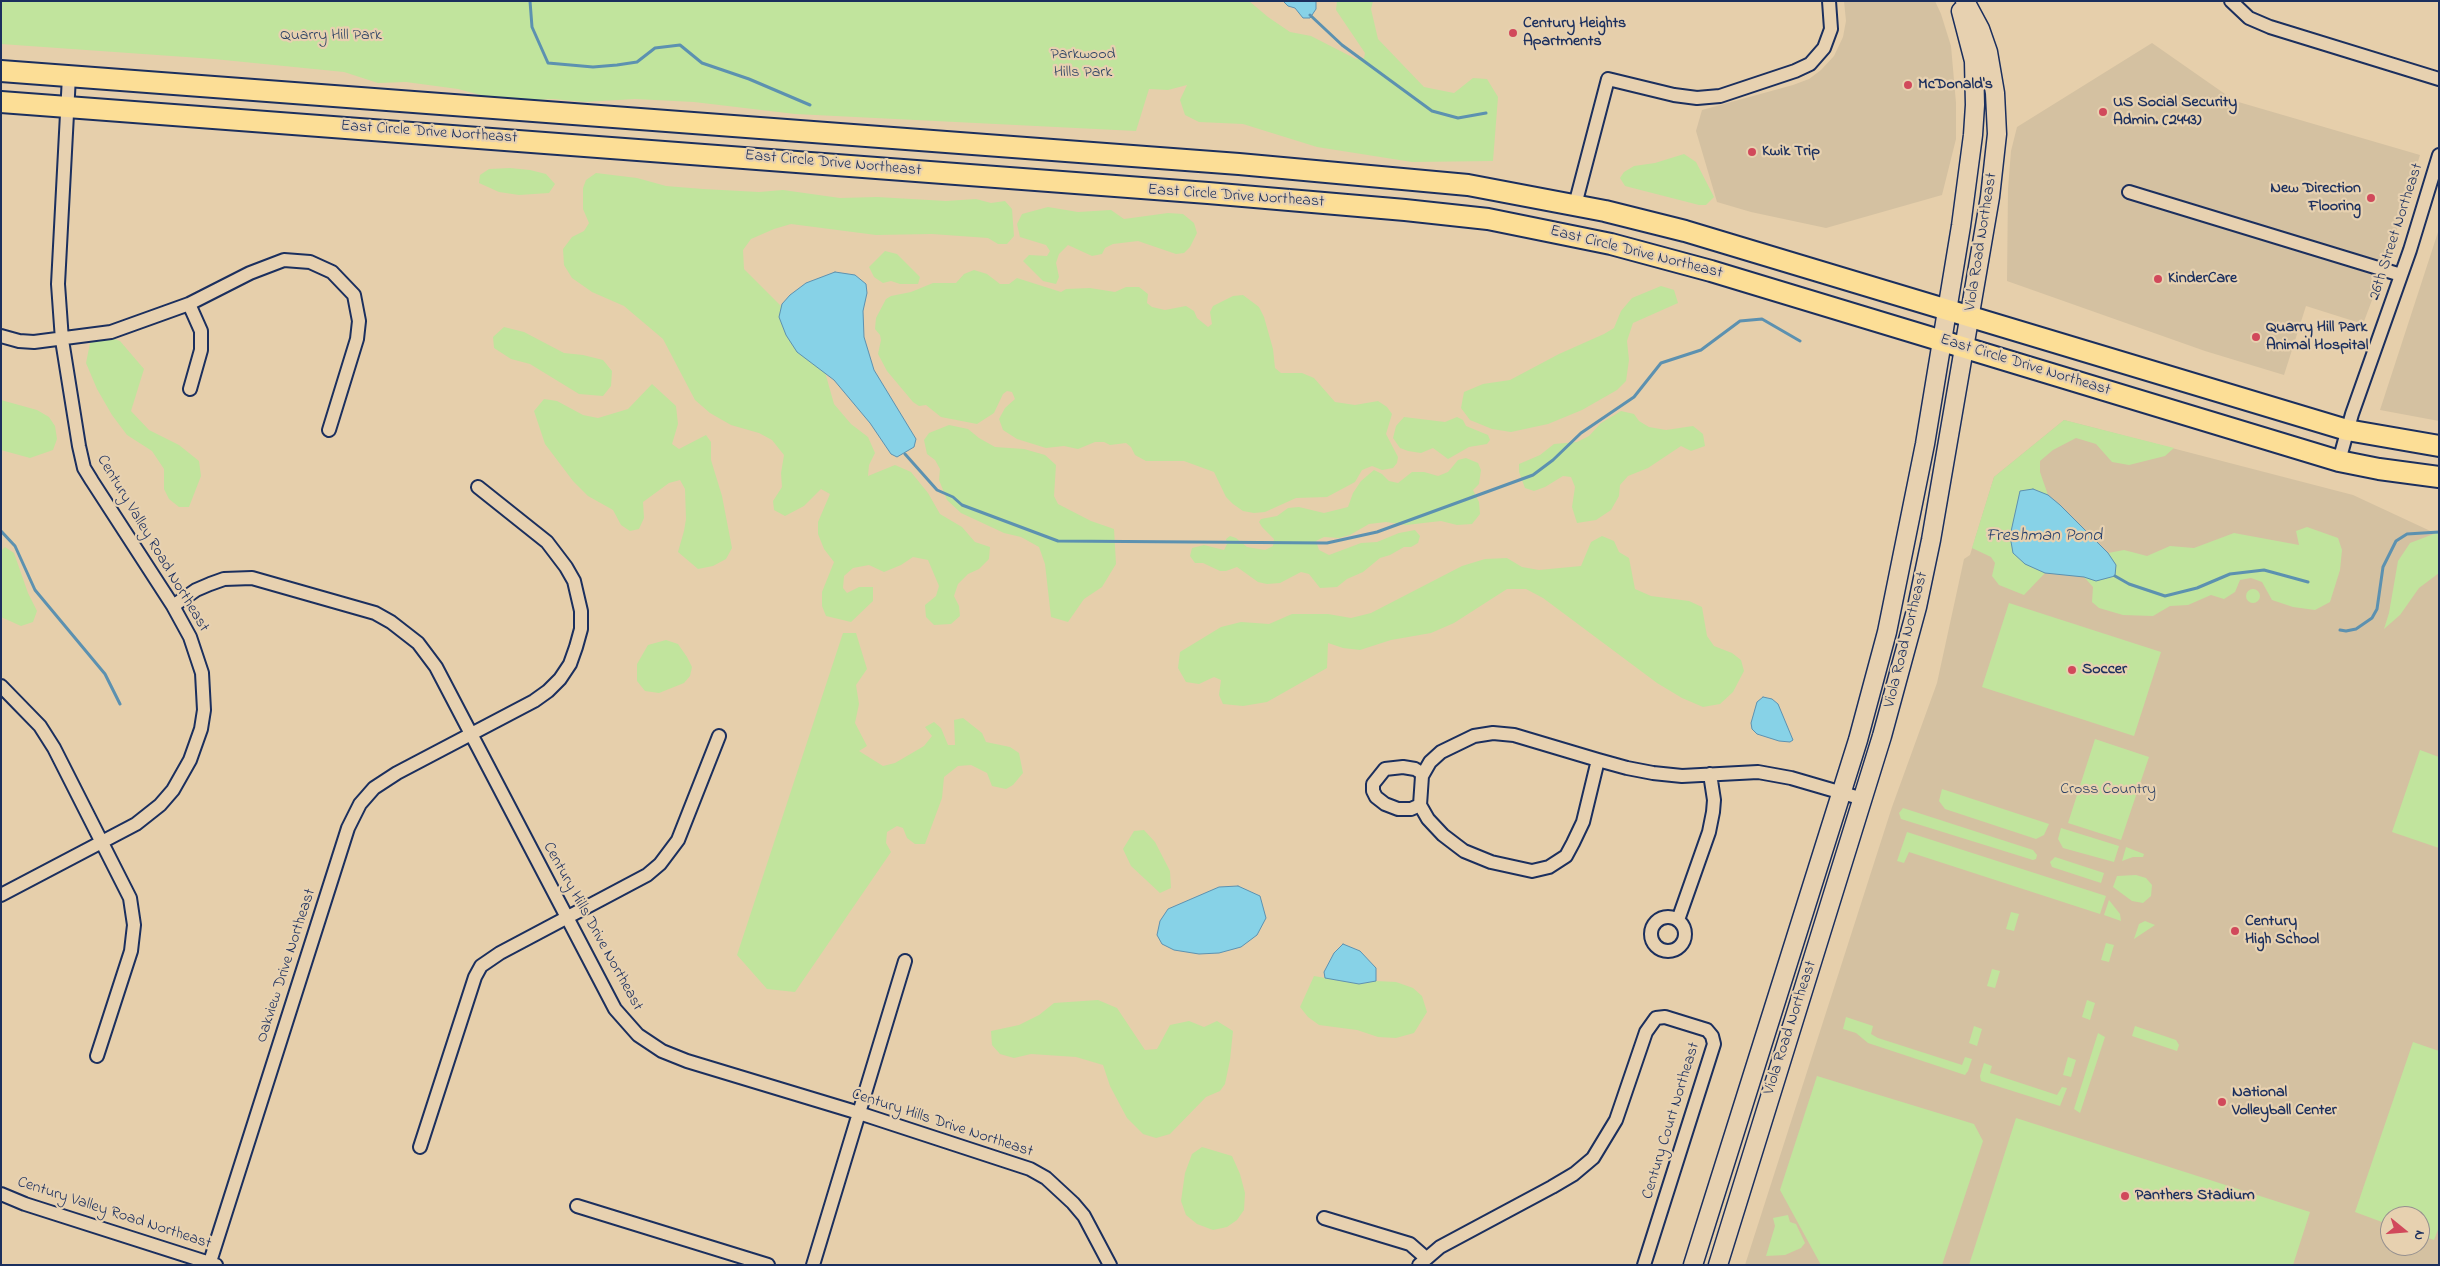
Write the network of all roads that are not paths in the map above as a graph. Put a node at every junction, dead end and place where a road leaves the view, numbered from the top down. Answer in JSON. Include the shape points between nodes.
{"nodes":[{"id":1,"x":1829,"y":1,"type":"edge"},
{"id":2,"x":1958,"y":1,"type":"edge"},
{"id":3,"x":1965,"y":1,"type":"edge"},
{"id":4,"x":2231,"y":1,"type":"edge"},
{"id":5,"x":1,"y":71,"type":"edge"},
{"id":6,"x":69,"y":76,"type":"junction"},
{"id":7,"x":2439,"y":79,"type":"edge"},
{"id":8,"x":1,"y":102,"type":"edge"},
{"id":9,"x":67,"y":106,"type":"junction"},
{"id":10,"x":2439,"y":155,"type":"edge"},
{"id":11,"x":2129,"y":192,"type":"dead end"},
{"id":12,"x":1576,"y":205,"type":"junction"},
{"id":13,"x":2401,"y":275,"type":"junction"},
{"id":14,"x":189,"y":304,"type":"junction"},
{"id":15,"x":1947,"y":310,"type":"junction"},
{"id":16,"x":1970,"y":317,"type":"junction"},
{"id":17,"x":1,"y":336,"type":"edge"},
{"id":18,"x":62,"y":340,"type":"junction"},
{"id":19,"x":1942,"y":342,"type":"junction"},
{"id":20,"x":1964,"y":348,"type":"junction"},
{"id":21,"x":190,"y":389,"type":"dead end"},
{"id":22,"x":329,"y":430,"type":"dead end"},
{"id":23,"x":2347,"y":430,"type":"junction"},
{"id":24,"x":2439,"y":446,"type":"edge"},
{"id":25,"x":2339,"y":461,"type":"junction"},
{"id":26,"x":2439,"y":477,"type":"edge"},
{"id":27,"x":478,"y":487,"type":"dead end"},
{"id":28,"x":173,"y":606,"type":"junction"},
{"id":29,"x":1,"y":686,"type":"edge"},
{"id":30,"x":470,"y":734,"type":"junction"},
{"id":31,"x":719,"y":736,"type":"dead end"},
{"id":32,"x":1598,"y":760,"type":"junction"},
{"id":33,"x":1423,"y":774,"type":"junction"},
{"id":34,"x":1710,"y":774,"type":"junction"},
{"id":35,"x":1842,"y":792,"type":"junction"},
{"id":36,"x":1863,"y":799,"type":"junction"},
{"id":37,"x":1420,"y":805,"type":"junction"},
{"id":38,"x":102,"y":841,"type":"junction"},
{"id":39,"x":1,"y":895,"type":"edge"},
{"id":40,"x":566,"y":917,"type":"junction"},
{"id":41,"x":1678,"y":920,"type":"dead end"},
{"id":42,"x":906,"y":961,"type":"dead end"},
{"id":43,"x":97,"y":1056,"type":"dead end"},
{"id":44,"x":859,"y":1113,"type":"junction"},
{"id":45,"x":420,"y":1147,"type":"dead end"},
{"id":46,"x":1,"y":1194,"type":"edge"},
{"id":47,"x":577,"y":1206,"type":"dead end"},
{"id":48,"x":1324,"y":1218,"type":"dead end"},
{"id":49,"x":1422,"y":1261,"type":"edge"},
{"id":50,"x":212,"y":1264,"type":"edge"},
{"id":51,"x":768,"y":1265,"type":"edge"},
{"id":52,"x":812,"y":1265,"type":"edge"},
{"id":53,"x":1110,"y":1265,"type":"edge"},
{"id":54,"x":1644,"y":1265,"type":"edge"},
{"id":55,"x":1693,"y":1265,"type":"edge"},
{"id":56,"x":1718,"y":1265,"type":"edge"}],
"edges":[{"from":1,"to":12,"type":"street","via":[[1830,29],[1824,48],[1810,64],[1795,71],[1720,96],[1697,98],[1608,79]]},
{"from":2,"to":15,"type":"main road","name":"Viola Road Northeast","via":[[1974,61],[1976,105]]},
{"from":3,"to":16,"type":"main road","name":"Viola Road Northeast","via":[[1988,52],[1997,111],[1990,197]]},
{"from":4,"to":7,"type":"street","via":[[2249,18],[2270,27]]},
{"from":5,"to":6,"type":"main road","name":"East Circle Drive Northeast"},
{"from":6,"to":9,"type":"street","name":"Century Valley Road Northeast"},
{"from":6,"to":12,"type":"main road","name":"East Circle Drive Northeast","via":[[1395,178],[1468,185]]},
{"from":8,"to":9,"type":"main road","name":"East Circle Drive Northeast"},
{"from":9,"to":18,"type":"street","name":"Century Valley Road Northeast","via":[[59,256]]},
{"from":9,"to":19,"type":"main road","name":"East Circle Drive Northeast","via":[[1208,193],[1488,220],[1644,252]]},
{"from":10,"to":13,"type":"street","name":"26th Street Northeast"},
{"from":11,"to":13,"type":"street"},
{"from":12,"to":15,"type":"main road","name":"East Circle Drive Northeast","via":[[1685,230]]},
{"from":13,"to":23,"type":"street","name":"26th Street Northeast"},
{"from":14,"to":18,"type":"street","via":[[111,332]]},
{"from":14,"to":21,"type":"street","via":[[201,331],[201,350]]},
{"from":14,"to":22,"type":"street","via":[[284,260],[310,262],[332,272],[354,295],[359,321],[357,339]]},
{"from":15,"to":16,"type":"main road","name":"East Circle Drive Northeast"},
{"from":15,"to":19,"type":"main road","name":"Viola Road Northeast"},
{"from":16,"to":20,"type":"main road","name":"Viola Road Northeast"},
{"from":16,"to":23,"type":"main road","name":"East Circle Drive Northeast"},
{"from":17,"to":18,"type":"street","via":[[19,341]]},
{"from":18,"to":28,"type":"street","name":"Century Valley Road Northeast","via":[[84,468]]},
{"from":19,"to":20,"type":"main road","name":"East Circle Drive Northeast"},
{"from":19,"to":35,"type":"main road","name":"Viola Road Northeast","via":[[1888,632]]},
{"from":20,"to":25,"type":"main road","name":"East Circle Drive Northeast"},
{"from":20,"to":36,"type":"main road","name":"Viola Road Northeast","via":[[1926,567]]},
{"from":23,"to":24,"type":"main road","name":"East Circle Drive Northeast"},
{"from":23,"to":25,"type":"street","name":"26th Street Northeast"},
{"from":25,"to":26,"type":"main road","name":"East Circle Drive Northeast"},
{"from":27,"to":30,"type":"street","name":"Oakview Drive Northeast","via":[[558,554],[579,596],[580,629],[570,664],[548,691]]},
{"from":28,"to":30,"type":"street","name":"Century Hills Drive Northeast","via":[[210,584],[224,579],[245,578],[266,580],[375,614],[406,632],[428,655]]},
{"from":28,"to":38,"type":"street","name":"Century Valley Road Northeast","via":[[190,637],[202,672],[204,710],[196,744],[182,776],[160,805],[136,824]]},
{"from":29,"to":38,"type":"street","via":[[40,726]]},
{"from":30,"to":40,"type":"street","name":"Century Hills Drive Northeast"},
{"from":30,"to":50,"type":"street","name":"Oakview Drive Northeast","via":[[382,782],[366,796],[354,815]]},
{"from":31,"to":40,"type":"street","via":[[671,853],[647,875]]},
{"from":32,"to":33,"type":"street","via":[[1493,733],[1474,736],[1441,752]]},
{"from":32,"to":34,"type":"street","via":[[1653,773]]},
{"from":32,"to":37,"type":"street","via":[[1583,822],[1566,856],[1549,868],[1532,871],[1491,862],[1464,850],[1443,835]]},
{"from":33,"to":37,"type":"street"},
{"from":33,"to":37,"type":"street","via":[[1403,767],[1385,769],[1373,784],[1376,797],[1385,804],[1412,809]]},
{"from":34,"to":35,"type":"street","via":[[1758,772]]},
{"from":34,"to":41,"type":"street","via":[[1714,800],[1709,832]]},
{"from":35,"to":36,"type":"street"},
{"from":35,"to":55,"type":"main road","name":"Viola Road Northeast"},
{"from":36,"to":56,"type":"main road","name":"Viola Road Northeast"},
{"from":38,"to":39,"type":"street","name":"Century Valley Road Northeast"},
{"from":38,"to":43,"type":"street","via":[[130,898],[134,925],[131,951]]},
{"from":40,"to":44,"type":"street","name":"Century Hills Drive Northeast","via":[[615,1009],[649,1044],[687,1061]]},
{"from":40,"to":45,"type":"street","via":[[481,966]]},
{"from":42,"to":44,"type":"street"},
{"from":44,"to":52,"type":"street"},
{"from":44,"to":53,"type":"street","name":"Century Hills Drive Northeast","via":[[1010,1161],[1046,1178],[1084,1216]]},
{"from":46,"to":50,"type":"street","name":"Century Valley Road Northeast"},
{"from":47,"to":51,"type":"street"},
{"from":48,"to":49,"type":"street","via":[[1410,1244]]},
{"from":49,"to":54,"type":"street","name":"Century Court Northeast","via":[[1440,1247],[1574,1174],[1593,1158],[1616,1120],[1646,1032],[1656,1018],[1665,1017],[1706,1030],[1714,1044]]}]}
